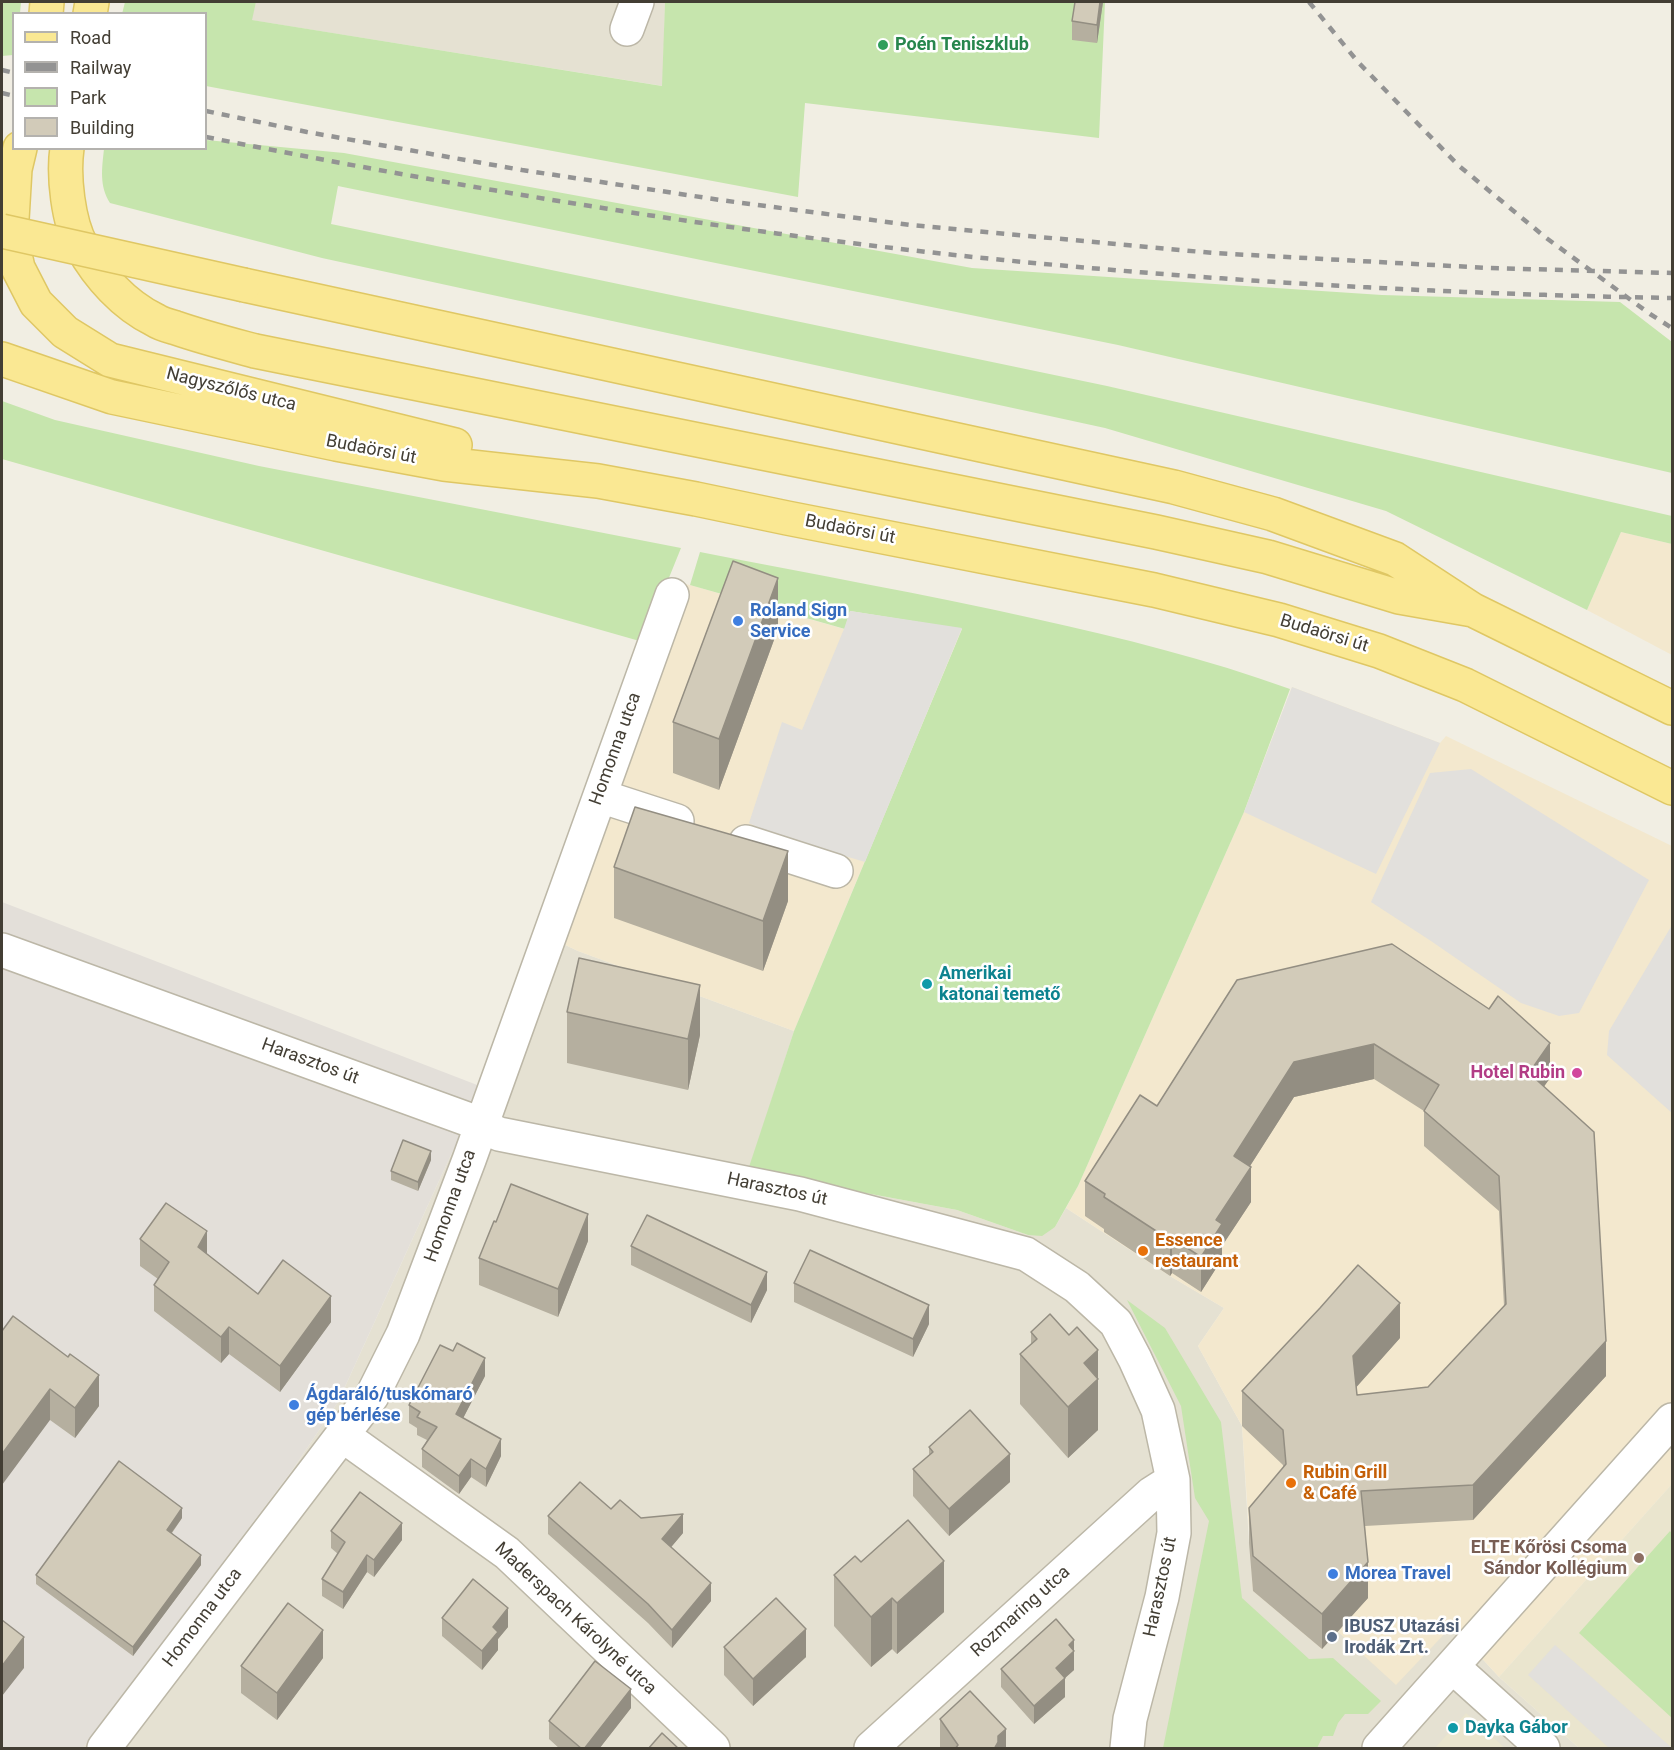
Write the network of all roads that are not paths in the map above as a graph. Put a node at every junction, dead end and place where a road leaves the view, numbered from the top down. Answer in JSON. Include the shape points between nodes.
{"nodes":[{"id":1,"x":20,"y":150,"type":"edge"},
{"id":2,"x":68,"y":150,"type":"edge"},
{"id":3,"x":2,"y":231,"type":"edge"},
{"id":4,"x":2,"y":359,"type":"edge"},
{"id":5,"x":598,"y":481,"type":"junction"},
{"id":6,"x":672,"y":595,"type":"dead end"},
{"id":7,"x":1473,"y":610,"type":"junction"},
{"id":8,"x":1672,"y":708,"type":"edge"},
{"id":9,"x":1672,"y":788,"type":"edge"},
{"id":10,"x":600,"y":796,"type":"junction"},
{"id":11,"x":836,"y":871,"type":"dead end"},
{"id":12,"x":2,"y":950,"type":"edge"},
{"id":13,"x":481,"y":1126,"type":"junction"},
{"id":14,"x":1672,"y":1420,"type":"edge"},
{"id":15,"x":342,"y":1435,"type":"junction"},
{"id":16,"x":1173,"y":1480,"type":"junction"},
{"id":17,"x":1453,"y":1667,"type":"junction"},
{"id":18,"x":104,"y":1749,"type":"edge"},
{"id":19,"x":713,"y":1749,"type":"edge"},
{"id":20,"x":871,"y":1749,"type":"edge"},
{"id":21,"x":1127,"y":1749,"type":"edge"},
{"id":22,"x":1379,"y":1749,"type":"edge"},
{"id":23,"x":1543,"y":1749,"type":"edge"}],
"edges":[{"from":1,"to":5,"type":"main road","name":"Nagyszőlős utca","via":[[11,236],[18,268],[36,303],[64,332],[110,360]]},
{"from":2,"to":7,"type":"main road","via":[[71,218],[81,245],[97,270],[126,301],[154,320],[194,335],[255,351],[1156,532],[1268,557],[1399,597]]},
{"from":3,"to":7,"type":"main road","bridge":true,"via":[[1174,487],[1273,514],[1395,559]]},
{"from":4,"to":5,"type":"main road","name":"Budaörsi út","via":[[112,397],[336,444],[444,464]]},
{"from":5,"to":9,"type":"main road","name":"Budaörsi út","via":[[1154,590],[1279,620],[1379,651],[1465,685]]},
{"from":6,"to":10,"type":"street","name":"Homonna utca"},
{"from":7,"to":8,"type":"main road"},
{"from":10,"to":11,"type":"street"},
{"from":10,"to":13,"type":"street","name":"Homonna utca"},
{"from":12,"to":13,"type":"street","name":"Harasztos út"},
{"from":13,"to":15,"type":"street","name":"Homonna utca","via":[[403,1334],[372,1396]]},
{"from":13,"to":16,"type":"street","name":"Harasztos út","via":[[499,1134],[800,1194],[1026,1254],[1077,1287],[1116,1323],[1158,1410]]},
{"from":14,"to":17,"type":"street"},
{"from":15,"to":18,"type":"street","name":"Homonna utca"},
{"from":15,"to":19,"type":"street","name":"Maderspach Károlyné utca","via":[[507,1553]]},
{"from":16,"to":20,"type":"street","name":"Rozmaring utca","via":[[1151,1494]]},
{"from":16,"to":21,"type":"street","name":"Harasztos út","via":[[1174,1533],[1130,1719]]},
{"from":17,"to":22,"type":"street"},
{"from":17,"to":23,"type":"street"}]}
